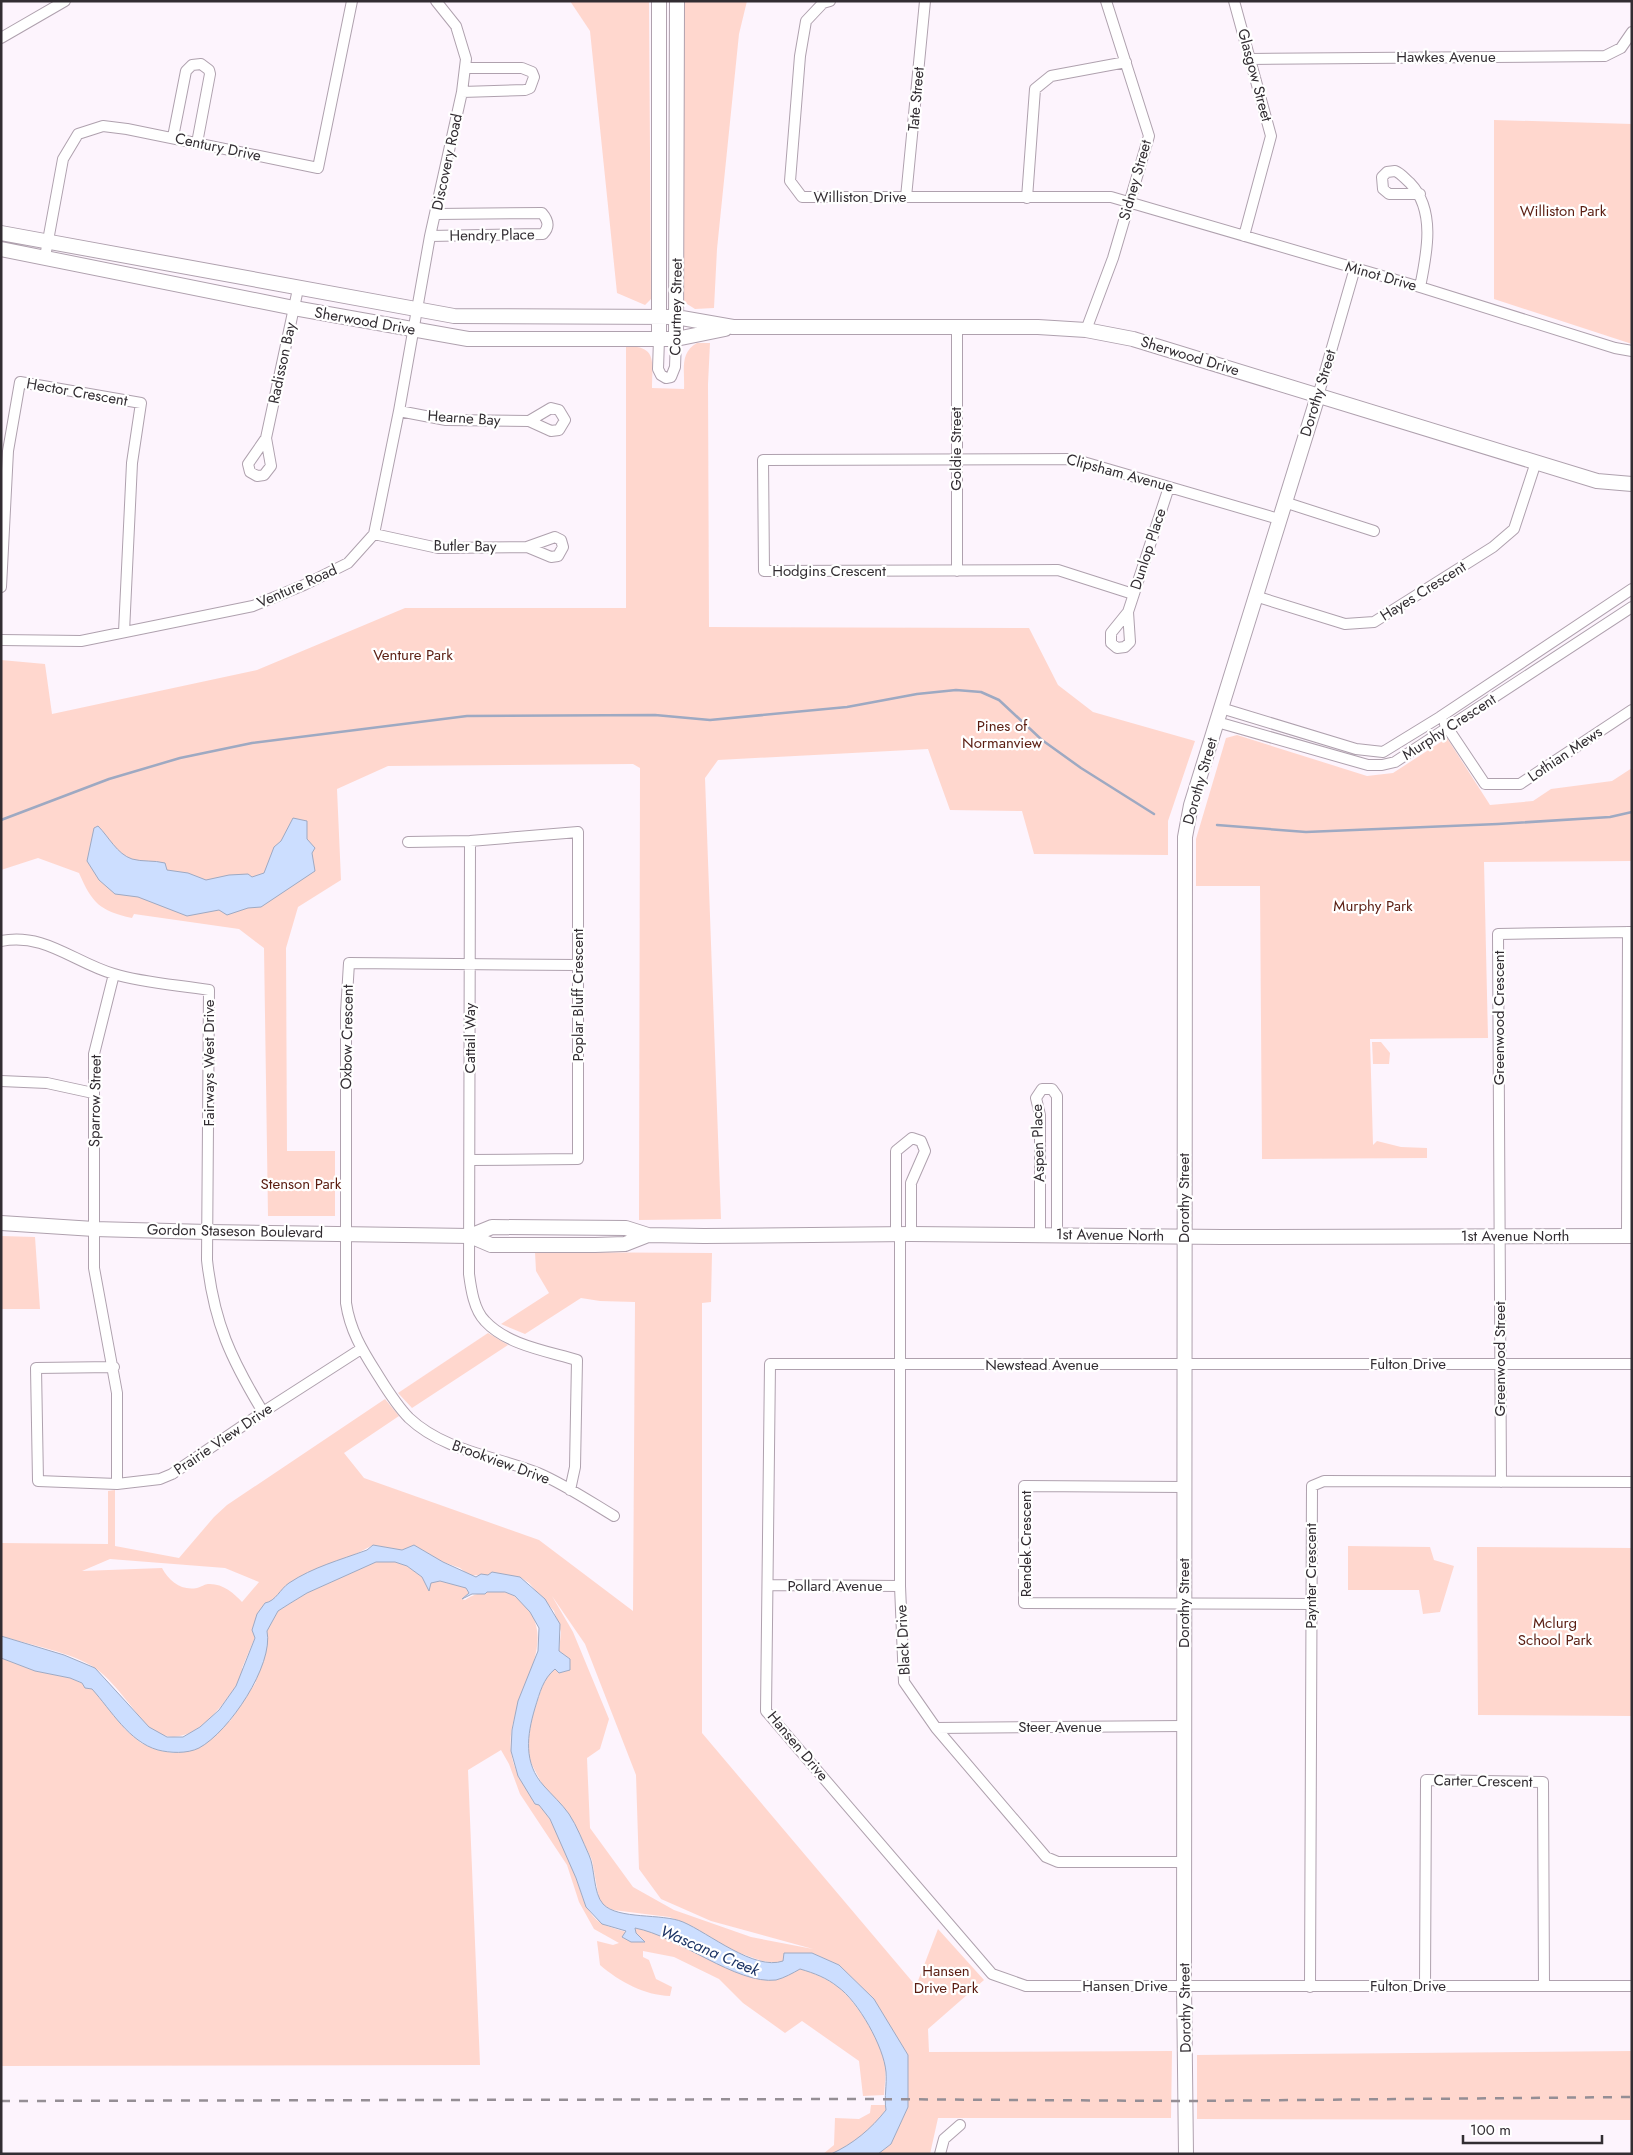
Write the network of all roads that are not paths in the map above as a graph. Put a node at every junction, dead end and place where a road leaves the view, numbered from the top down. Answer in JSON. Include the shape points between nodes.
{"nodes":[{"id":1,"x":66,"y":1,"type":"edge"},
{"id":2,"x":352,"y":1,"type":"edge"},
{"id":3,"x":436,"y":1,"type":"edge"},
{"id":4,"x":659,"y":1,"type":"edge"},
{"id":5,"x":677,"y":1,"type":"edge"},
{"id":6,"x":830,"y":1,"type":"edge"},
{"id":7,"x":925,"y":1,"type":"edge"},
{"id":8,"x":1106,"y":1,"type":"edge"},
{"id":9,"x":1234,"y":1,"type":"edge"},
{"id":10,"x":1632,"y":32,"type":"edge"},
{"id":11,"x":1,"y":38,"type":"edge"},
{"id":12,"x":1250,"y":59,"type":"junction"},
{"id":13,"x":1126,"y":62,"type":"junction"},
{"id":14,"x":464,"y":68,"type":"junction"},
{"id":15,"x":462,"y":92,"type":"junction"},
{"id":16,"x":173,"y":137,"type":"junction"},
{"id":17,"x":197,"y":143,"type":"junction"},
{"id":18,"x":1420,"y":194,"type":"dead end"},
{"id":19,"x":906,"y":197,"type":"junction"},
{"id":20,"x":1027,"y":198,"type":"junction"},
{"id":21,"x":1130,"y":202,"type":"junction"},
{"id":22,"x":436,"y":214,"type":"junction"},
{"id":23,"x":1,"y":233,"type":"edge"},
{"id":24,"x":430,"y":236,"type":"junction"},
{"id":25,"x":1244,"y":236,"type":"junction"},
{"id":26,"x":48,"y":241,"type":"junction"},
{"id":27,"x":1,"y":249,"type":"edge"},
{"id":28,"x":45,"y":258,"type":"junction"},
{"id":29,"x":1355,"y":268,"type":"junction"},
{"id":30,"x":1420,"y":287,"type":"junction"},
{"id":31,"x":298,"y":289,"type":"junction"},
{"id":32,"x":294,"y":308,"type":"junction"},
{"id":33,"x":416,"y":310,"type":"junction"},
{"id":34,"x":660,"y":317,"type":"junction"},
{"id":35,"x":676,"y":317,"type":"junction"},
{"id":36,"x":733,"y":327,"type":"junction"},
{"id":37,"x":957,"y":327,"type":"junction"},
{"id":38,"x":414,"y":329,"type":"junction"},
{"id":39,"x":1086,"y":330,"type":"junction"},
{"id":40,"x":659,"y":339,"type":"junction"},
{"id":41,"x":676,"y":339,"type":"junction"},
{"id":42,"x":1632,"y":351,"type":"edge"},
{"id":43,"x":1318,"y":396,"type":"junction"},
{"id":44,"x":399,"y":411,"type":"junction"},
{"id":45,"x":529,"y":421,"type":"dead end"},
{"id":46,"x":266,"y":438,"type":"dead end"},
{"id":47,"x":956,"y":458,"type":"junction"},
{"id":48,"x":1536,"y":462,"type":"junction"},
{"id":49,"x":1632,"y":484,"type":"edge"},
{"id":50,"x":1169,"y":486,"type":"junction"},
{"id":51,"x":1284,"y":502,"type":"junction"},
{"id":52,"x":1279,"y":519,"type":"junction"},
{"id":53,"x":1374,"y":531,"type":"dead end"},
{"id":54,"x":374,"y":534,"type":"junction"},
{"id":55,"x":527,"y":547,"type":"dead end"},
{"id":56,"x":957,"y":570,"type":"junction"},
{"id":57,"x":1,"y":587,"type":"edge"},
{"id":58,"x":1632,"y":589,"type":"edge"},
{"id":59,"x":1133,"y":594,"type":"junction"},
{"id":60,"x":1255,"y":596,"type":"junction"},
{"id":61,"x":1632,"y":607,"type":"edge"},
{"id":62,"x":1128,"y":612,"type":"dead end"},
{"id":63,"x":124,"y":632,"type":"junction"},
{"id":64,"x":1,"y":640,"type":"edge"},
{"id":65,"x":1221,"y":708,"type":"junction"},
{"id":66,"x":1632,"y":710,"type":"edge"},
{"id":67,"x":1440,"y":717,"type":"junction"},
{"id":68,"x":1217,"y":722,"type":"junction"},
{"id":69,"x":1447,"y":728,"type":"junction"},
{"id":70,"x":470,"y":841,"type":"junction"},
{"id":71,"x":408,"y":842,"type":"dead end"},
{"id":72,"x":1630,"y":932,"type":"edge"},
{"id":73,"x":1,"y":940,"type":"edge"},
{"id":74,"x":470,"y":965,"type":"junction"},
{"id":75,"x":577,"y":965,"type":"junction"},
{"id":76,"x":114,"y":974,"type":"junction"},
{"id":77,"x":1,"y":1081,"type":"edge"},
{"id":78,"x":93,"y":1093,"type":"junction"},
{"id":79,"x":470,"y":1160,"type":"junction"},
{"id":80,"x":1,"y":1223,"type":"edge"},
{"id":81,"x":94,"y":1229,"type":"junction"},
{"id":82,"x":208,"y":1232,"type":"junction"},
{"id":83,"x":345,"y":1233,"type":"junction"},
{"id":84,"x":902,"y":1234,"type":"junction"},
{"id":85,"x":1040,"y":1234,"type":"junction"},
{"id":86,"x":1057,"y":1234,"type":"junction"},
{"id":87,"x":648,"y":1235,"type":"joint"},
{"id":88,"x":470,"y":1236,"type":"junction"},
{"id":89,"x":1500,"y":1236,"type":"junction"},
{"id":90,"x":1629,"y":1236,"type":"edge"},
{"id":91,"x":1184,"y":1237,"type":"junction"},
{"id":92,"x":361,"y":1349,"type":"junction"},
{"id":93,"x":1184,"y":1364,"type":"junction"},
{"id":94,"x":1500,"y":1364,"type":"junction"},
{"id":95,"x":1632,"y":1364,"type":"edge"},
{"id":96,"x":900,"y":1366,"type":"junction"},
{"id":97,"x":114,"y":1367,"type":"junction"},
{"id":98,"x":263,"y":1412,"type":"junction"},
{"id":99,"x":1501,"y":1482,"type":"junction"},
{"id":100,"x":1632,"y":1482,"type":"edge"},
{"id":101,"x":117,"y":1484,"type":"junction"},
{"id":102,"x":1184,"y":1487,"type":"junction"},
{"id":103,"x":570,"y":1490,"type":"junction"},
{"id":104,"x":614,"y":1516,"type":"dead end"},
{"id":105,"x":769,"y":1586,"type":"junction"},
{"id":106,"x":900,"y":1586,"type":"junction"},
{"id":107,"x":1311,"y":1604,"type":"junction"},
{"id":108,"x":1184,"y":1605,"type":"junction"},
{"id":109,"x":1184,"y":1726,"type":"junction"},
{"id":110,"x":936,"y":1728,"type":"junction"},
{"id":111,"x":1184,"y":1862,"type":"junction"},
{"id":112,"x":1184,"y":1985,"type":"junction"},
{"id":113,"x":1544,"y":1985,"type":"junction"},
{"id":114,"x":1425,"y":1986,"type":"junction"},
{"id":115,"x":1632,"y":1986,"type":"edge"},
{"id":116,"x":1310,"y":1987,"type":"junction"},
{"id":117,"x":960,"y":2125,"type":"dead end"},
{"id":118,"x":940,"y":2154,"type":"edge"},
{"id":119,"x":1186,"y":2154,"type":"edge"}],
"edges":[{"from":1,"to":11,"type":"street"},
{"from":2,"to":17,"type":"street","name":"Century Drive","via":[[318,168]]},
{"from":3,"to":14,"type":"street","name":"Discovery Road","via":[[456,26],[466,59]]},
{"from":4,"to":34,"type":"street","name":"Courtney Street"},
{"from":5,"to":35,"type":"street","name":"Courtney Street"},
{"from":6,"to":19,"type":"street","name":"Williston Drive","via":[[823,3],[806,21],[790,181],[802,197]]},
{"from":7,"to":19,"type":"street","name":"Tate Street"},
{"from":8,"to":13,"type":"street","name":"Sidney Street"},
{"from":9,"to":12,"type":"street","name":"Glasgow Street"},
{"from":10,"to":12,"type":"street","name":"Hawkes Avenue","via":[[1621,48],[1604,56]]},
{"from":12,"to":25,"type":"street","name":"Glasgow Street","via":[[1271,136]]},
{"from":13,"to":20,"type":"street","via":[[1051,76],[1035,89]]},
{"from":13,"to":21,"type":"street","name":"Sidney Street","via":[[1149,136]]},
{"from":14,"to":15,"type":"street","name":"Discovery Road"},
{"from":14,"to":15,"type":"street","via":[[522,68],[532,72],[534,77],[530,88],[525,90]]},
{"from":15,"to":22,"type":"street","name":"Discovery Road"},
{"from":16,"to":17,"type":"street","name":"Century Drive"},
{"from":16,"to":17,"type":"street","via":[[186,71],[192,65],[201,64],[210,74]]},
{"from":16,"to":26,"type":"street","name":"Century Drive","via":[[103,126],[78,134],[63,159]]},
{"from":18,"to":30,"type":"street","via":[[1427,214],[1426,258]]},
{"from":19,"to":20,"type":"street","name":"Williston Drive"},
{"from":20,"to":21,"type":"street","name":"Williston Drive","via":[[1111,197]]},
{"from":21,"to":25,"type":"street","name":"Minot Drive"},
{"from":21,"to":39,"type":"street","name":"Sidney Street"},
{"from":22,"to":24,"type":"street","name":"Discovery Road"},
{"from":22,"to":24,"type":"street","name":"Hendry Place","via":[[542,213],[548,224],[543,234]]},
{"from":23,"to":26,"type":"street","name":"Sherwood Drive"},
{"from":24,"to":33,"type":"street","name":"Discovery Road"},
{"from":25,"to":29,"type":"street","name":"Minot Drive"},
{"from":26,"to":28,"type":"street","name":"Century Drive"},
{"from":26,"to":31,"type":"street","name":"Sherwood Drive"},
{"from":27,"to":28,"type":"street","name":"Sherwood Drive"},
{"from":28,"to":32,"type":"street","name":"Sherwood Drive"},
{"from":29,"to":30,"type":"street","name":"Minot Drive"},
{"from":29,"to":43,"type":"street","name":"Dorothy Street"},
{"from":30,"to":42,"type":"street","name":"Minot Drive"},
{"from":31,"to":32,"type":"street","name":"Radisson Bay"},
{"from":31,"to":33,"type":"street","name":"Sherwood Drive"},
{"from":32,"to":38,"type":"street","name":"Sherwood Drive"},
{"from":32,"to":46,"type":"street","name":"Radisson Bay"},
{"from":33,"to":34,"type":"street","name":"Sherwood Drive","via":[[454,316]]},
{"from":33,"to":38,"type":"street","name":"Discovery Road"},
{"from":34,"to":35,"type":"street","name":"Sherwood Drive"},
{"from":34,"to":40,"type":"street","name":"Courtney Street"},
{"from":35,"to":36,"type":"street","name":"Sherwood Drive"},
{"from":35,"to":41,"type":"street","name":"Courtney Street"},
{"from":36,"to":37,"type":"street","name":"Sherwood Drive"},
{"from":36,"to":41,"type":"street","name":"Sherwood Drive"},
{"from":37,"to":39,"type":"street","name":"Sherwood Drive"},
{"from":37,"to":47,"type":"street","name":"Goldie Street"},
{"from":38,"to":40,"type":"street","name":"Sherwood Drive","via":[[468,339]]},
{"from":38,"to":44,"type":"street"},
{"from":39,"to":43,"type":"street","name":"Sherwood Drive","via":[[1134,339]]},
{"from":40,"to":41,"type":"street","name":"Sherwood Drive"},
{"from":40,"to":41,"type":"street","name":"Courtney Street","via":[[658,369],[666,378],[671,377],[675,367]]},
{"from":43,"to":48,"type":"street","name":"Sherwood Drive"},
{"from":43,"to":51,"type":"street","name":"Dorothy Street"},
{"from":44,"to":45,"type":"street","name":"Hearne Bay","via":[[446,420]]},
{"from":44,"to":54,"type":"street"},
{"from":47,"to":50,"type":"street","name":"Clipsham Avenue","via":[[1073,459]]},
{"from":47,"to":56,"type":"street","name":"Goldie Street"},
{"from":47,"to":56,"type":"street","name":"Hodgins Crescent","via":[[764,460],[764,571]]},
{"from":48,"to":49,"type":"street","name":"Sherwood Drive","via":[[1597,481]]},
{"from":48,"to":60,"type":"street","name":"Hayes Crescent","via":[[1514,529],[1493,547],[1374,622],[1345,624]]},
{"from":50,"to":52,"type":"street","name":"Clipsham Avenue"},
{"from":50,"to":59,"type":"street","name":"Dunlop Place"},
{"from":51,"to":52,"type":"street","name":"Dorothy Street"},
{"from":51,"to":53,"type":"street"},
{"from":52,"to":60,"type":"street","name":"Dorothy Street"},
{"from":54,"to":55,"type":"street","name":"Butler Bay","via":[[438,548]]},
{"from":54,"to":63,"type":"street","name":"Venture Road","via":[[348,563],[304,586],[253,606]]},
{"from":56,"to":59,"type":"street","via":[[1058,570]]},
{"from":57,"to":63,"type":"street","name":"Hector Crescent","via":[[8,451],[20,382],[141,403],[132,463]]},
{"from":58,"to":67,"type":"street","name":"Murphy Crescent"},
{"from":59,"to":62,"type":"street","name":"Dunlop Place"},
{"from":60,"to":65,"type":"street","name":"Dorothy Street"},
{"from":61,"to":69,"type":"street","name":"Murphy Crescent"},
{"from":63,"to":64,"type":"street","name":"Venture Road","via":[[81,641]]},
{"from":65,"to":67,"type":"street","name":"Murphy Crescent","via":[[1371,752],[1383,752]]},
{"from":65,"to":68,"type":"street","name":"Dorothy Street"},
{"from":66,"to":69,"type":"street","name":"Lothian Mews","via":[[1520,784],[1485,784]]},
{"from":67,"to":69,"type":"street","name":"Lothian Mews"},
{"from":68,"to":69,"type":"street","name":"Murphy Crescent","via":[[1368,765],[1382,766],[1395,762]]},
{"from":68,"to":91,"type":"street","name":"Dorothy Street","via":[[1191,805],[1184,847]]},
{"from":70,"to":71,"type":"street"},
{"from":70,"to":74,"type":"street","name":"Cattail Way"},
{"from":70,"to":75,"type":"street","name":"Poplar Bluff Crescent","via":[[578,832]]},
{"from":72,"to":89,"type":"street","name":"Greenwood Crescent","via":[[1498,934]]},
{"from":72,"to":90,"type":"street"},
{"from":73,"to":76,"type":"street","name":"Fairways West Drive","via":[[17,938],[50,945]]},
{"from":74,"to":75,"type":"street"},
{"from":74,"to":79,"type":"street","name":"Cattail Way"},
{"from":74,"to":83,"type":"street","name":"Oxbow Crescent","via":[[349,963]]},
{"from":75,"to":79,"type":"street","name":"Poplar Bluff Crescent","via":[[578,1159]]},
{"from":76,"to":78,"type":"street","name":"Sparrow Street","via":[[94,1054]]},
{"from":76,"to":82,"type":"street","name":"Fairways West Drive","via":[[209,990]]},
{"from":77,"to":78,"type":"street","via":[[47,1083]]},
{"from":78,"to":81,"type":"street","name":"Sparrow Street"},
{"from":79,"to":88,"type":"street","name":"Cattail Way"},
{"from":80,"to":81,"type":"street","name":"Gordon Staseson Boulevard"},
{"from":81,"to":82,"type":"street","name":"Gordon Staseson Boulevard"},
{"from":81,"to":97,"type":"street","via":[[96,1278]]},
{"from":82,"to":83,"type":"street","name":"Gordon Staseson Boulevard"},
{"from":82,"to":98,"type":"street","via":[[207,1260],[216,1314],[226,1345]]},
{"from":83,"to":88,"type":"street","name":"Gordon Staseson Boulevard"},
{"from":83,"to":92,"type":"street","name":"Brookview Drive","via":[[346,1303]]},
{"from":84,"to":84,"type":"street","via":[[911,1183],[925,1150],[921,1141],[912,1138],[896,1152]]},
{"from":84,"to":85,"type":"street","name":"1st Avenue North"},
{"from":84,"to":87,"type":"street","name":"1st Avenue North"},
{"from":84,"to":96,"type":"street","name":"Black Drive"},
{"from":85,"to":86,"type":"street","name":"1st Avenue North"},
{"from":85,"to":86,"type":"street","name":"Aspen Place","via":[[1040,1115],[1036,1098],[1042,1090],[1052,1090],[1057,1096]]},
{"from":86,"to":91,"type":"street","name":"1st Avenue North"},
{"from":87,"to":88,"type":"street","name":"Gordon Staseson Boulevard","via":[[626,1228],[492,1227]]},
{"from":88,"to":103,"type":"street","name":"Brookview Drive","via":[[472,1295],[484,1321],[525,1345],[577,1360],[574,1467]]},
{"from":89,"to":90,"type":"street","name":"1st Avenue North"},
{"from":89,"to":91,"type":"street","name":"1st Avenue North"},
{"from":89,"to":94,"type":"street","name":"Greenwood Street"},
{"from":91,"to":93,"type":"street","name":"Dorothy Street"},
{"from":92,"to":98,"type":"street","name":"Prairie View Drive"},
{"from":92,"to":103,"type":"street","name":"Brookview Drive","via":[[409,1418],[428,1433],[538,1473]]},
{"from":93,"to":94,"type":"street","name":"Fulton Drive"},
{"from":93,"to":96,"type":"street","name":"Newstead Avenue"},
{"from":93,"to":102,"type":"street","name":"Dorothy Street"},
{"from":94,"to":95,"type":"street","name":"Fulton Drive"},
{"from":94,"to":99,"type":"street","name":"Greenwood Street"},
{"from":96,"to":105,"type":"street","name":"Hansen Drive","via":[[770,1364]]},
{"from":96,"to":106,"type":"street","name":"Black Drive"},
{"from":97,"to":101,"type":"street"},
{"from":97,"to":101,"type":"street","name":"Prairie View Drive","via":[[36,1368],[38,1481]]},
{"from":98,"to":101,"type":"street","name":"Prairie View Drive","via":[[172,1474],[160,1479]]},
{"from":99,"to":100,"type":"street","name":"Paynter Crescent"},
{"from":99,"to":107,"type":"street","name":"Paynter Crescent","via":[[1324,1481],[1312,1486]]},
{"from":102,"to":108,"type":"street","name":"Dorothy Street"},
{"from":102,"to":108,"type":"street","name":"Rendek Crescent","via":[[1024,1486],[1023,1535],[1024,1603]]},
{"from":103,"to":104,"type":"street"},
{"from":105,"to":106,"type":"street","name":"Pollard Avenue"},
{"from":105,"to":112,"type":"street","name":"Hansen Drive","via":[[766,1711],[992,1974],[1026,1986]]},
{"from":106,"to":110,"type":"street","name":"Black Drive","via":[[904,1682]]},
{"from":107,"to":108,"type":"street"},
{"from":107,"to":116,"type":"street","name":"Paynter Crescent"},
{"from":108,"to":109,"type":"street","name":"Dorothy Street"},
{"from":109,"to":110,"type":"street","name":"Steer Avenue"},
{"from":109,"to":111,"type":"street","name":"Dorothy Street"},
{"from":110,"to":111,"type":"street","name":"Black Drive","via":[[1046,1857],[1058,1862]]},
{"from":111,"to":112,"type":"street","name":"Dorothy Street"},
{"from":112,"to":116,"type":"street","name":"Fulton Drive"},
{"from":112,"to":119,"type":"street","name":"Dorothy Street"},
{"from":113,"to":114,"type":"street","name":"Fulton Drive"},
{"from":113,"to":114,"type":"street","name":"Carter Crescent","via":[[1543,1782],[1426,1780]]},
{"from":113,"to":115,"type":"street","name":"Fulton Drive"},
{"from":114,"to":116,"type":"street","name":"Fulton Drive"},
{"from":117,"to":118,"type":"street","via":[[944,2140]]}]}
